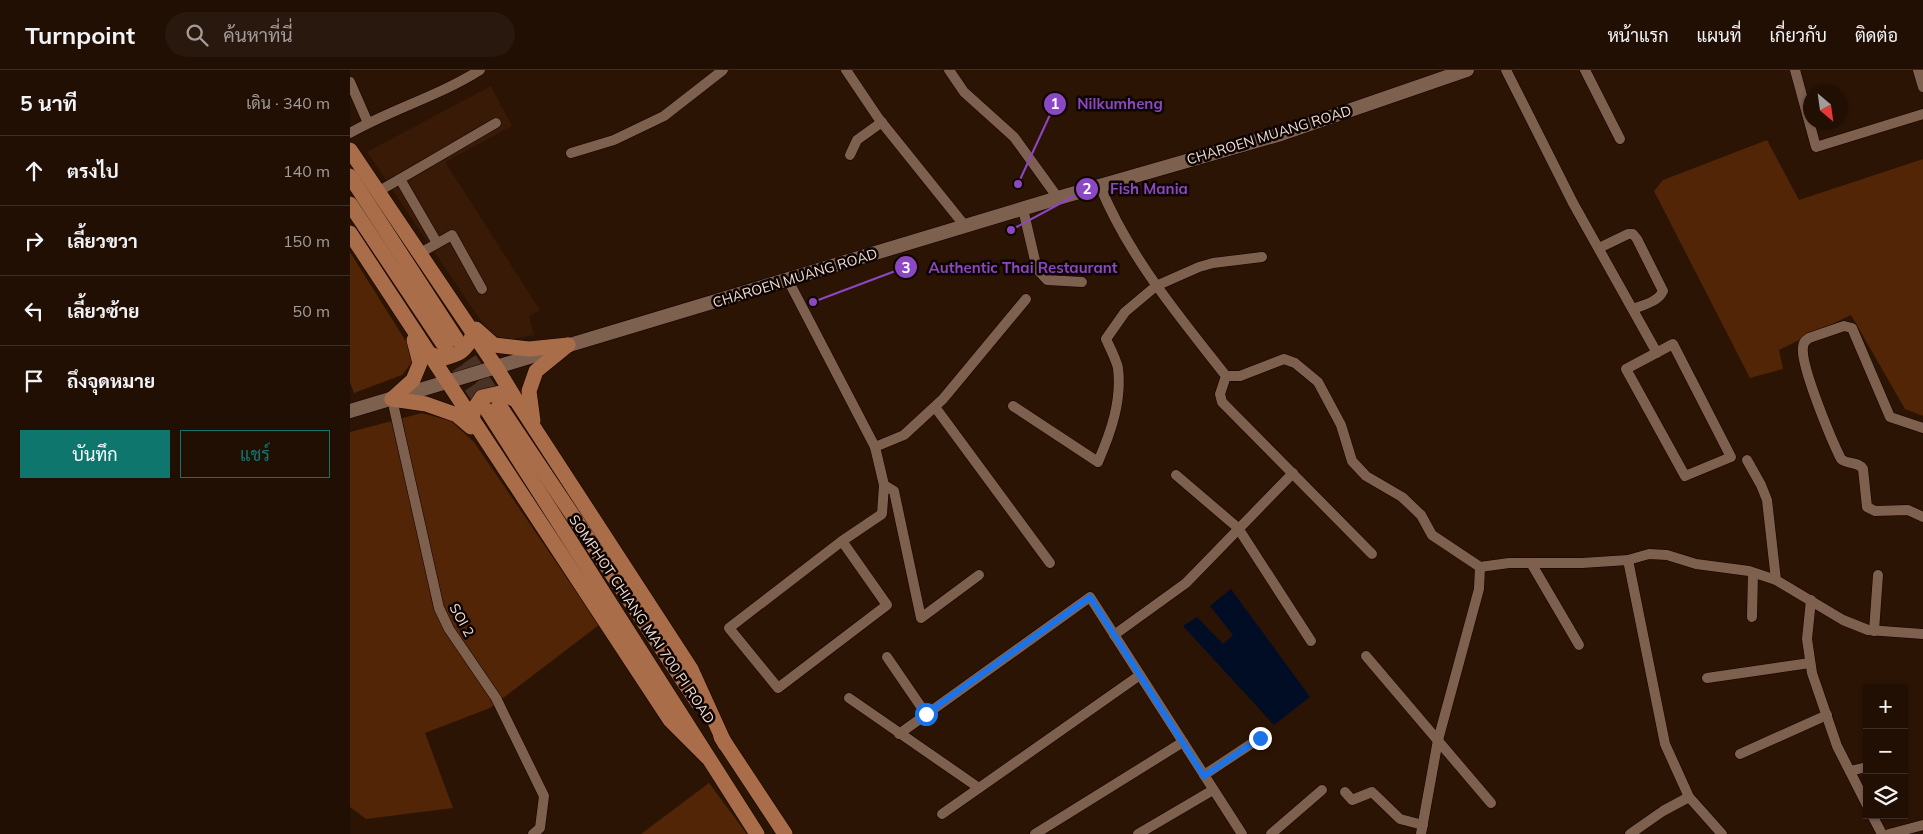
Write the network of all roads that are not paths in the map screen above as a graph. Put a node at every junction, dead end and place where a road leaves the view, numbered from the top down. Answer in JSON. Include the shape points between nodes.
{"nodes":[{"id":1,"x":480,"y":70,"type":"edge"},
{"id":2,"x":724,"y":70,"type":"edge"},
{"id":3,"x":848,"y":70,"type":"edge"},
{"id":4,"x":949,"y":70,"type":"edge"},
{"id":5,"x":1467,"y":70,"type":"edge"},
{"id":6,"x":1506,"y":70,"type":"edge"},
{"id":7,"x":1585,"y":70,"type":"edge"},
{"id":8,"x":1795,"y":70,"type":"edge"},
{"id":9,"x":1918,"y":70,"type":"edge"},
{"id":10,"x":1446,"y":73,"type":"edge"},
{"id":11,"x":350,"y":82,"type":"edge"},
{"id":12,"x":1923,"y":87,"type":"edge"},
{"id":13,"x":1923,"y":114,"type":"edge"},
{"id":14,"x":882,"y":122,"type":"junction"},
{"id":15,"x":368,"y":123,"type":"junction"},
{"id":16,"x":496,"y":123,"type":"dead end"},
{"id":17,"x":350,"y":133,"type":"edge"},
{"id":18,"x":1620,"y":139,"type":"dead end"},
{"id":19,"x":350,"y":150,"type":"edge"},
{"id":20,"x":571,"y":153,"type":"dead end"},
{"id":21,"x":850,"y":155,"type":"dead end"},
{"id":22,"x":350,"y":176,"type":"edge"},
{"id":23,"x":400,"y":179,"type":"junction"},
{"id":24,"x":1100,"y":186,"type":"junction"},
{"id":25,"x":378,"y":191,"type":"junction"},
{"id":26,"x":1058,"y":198,"type":"junction"},
{"id":27,"x":350,"y":204,"type":"edge"},
{"id":28,"x":1023,"y":209,"type":"junction"},
{"id":29,"x":965,"y":226,"type":"junction"},
{"id":30,"x":350,"y":234,"type":"edge"},
{"id":31,"x":437,"y":243,"type":"junction"},
{"id":32,"x":1599,"y":248,"type":"junction"},
{"id":33,"x":420,"y":253,"type":"junction"},
{"id":34,"x":1262,"y":257,"type":"dead end"},
{"id":35,"x":788,"y":280,"type":"junction"},
{"id":36,"x":1082,"y":282,"type":"dead end"},
{"id":37,"x":1156,"y":286,"type":"junction"},
{"id":38,"x":482,"y":290,"type":"dead end"},
{"id":39,"x":1026,"y":299,"type":"dead end"},
{"id":40,"x":1633,"y":309,"type":"junction"},
{"id":41,"x":462,"y":317,"type":"junction"},
{"id":42,"x":410,"y":326,"type":"junction"},
{"id":43,"x":473,"y":334,"type":"junction"},
{"id":44,"x":568,"y":346,"type":"junction"},
{"id":45,"x":428,"y":353,"type":"junction"},
{"id":46,"x":1657,"y":353,"type":"junction"},
{"id":47,"x":496,"y":367,"type":"junction"},
{"id":48,"x":1226,"y":376,"type":"junction"},
{"id":49,"x":448,"y":381,"type":"junction"},
{"id":50,"x":392,"y":400,"type":"junction"},
{"id":51,"x":516,"y":400,"type":"junction"},
{"id":52,"x":1013,"y":406,"type":"dead end"},
{"id":53,"x":935,"y":407,"type":"junction"},
{"id":54,"x":350,"y":411,"type":"edge"},
{"id":55,"x":472,"y":422,"type":"junction"},
{"id":56,"x":534,"y":426,"type":"junction"},
{"id":57,"x":1923,"y":428,"type":"edge"},
{"id":58,"x":488,"y":442,"type":"junction"},
{"id":59,"x":875,"y":447,"type":"junction"},
{"id":60,"x":1747,"y":460,"type":"dead end"},
{"id":61,"x":1293,"y":473,"type":"junction"},
{"id":62,"x":1176,"y":475,"type":"dead end"},
{"id":63,"x":884,"y":485,"type":"junction"},
{"id":64,"x":1923,"y":517,"type":"edge"},
{"id":65,"x":1238,"y":528,"type":"junction"},
{"id":66,"x":842,"y":542,"type":"junction"},
{"id":67,"x":1372,"y":554,"type":"dead end"},
{"id":68,"x":1628,"y":560,"type":"junction"},
{"id":69,"x":1050,"y":563,"type":"dead end"},
{"id":70,"x":1531,"y":563,"type":"junction"},
{"id":71,"x":1480,"y":567,"type":"junction"},
{"id":72,"x":1754,"y":573,"type":"junction"},
{"id":73,"x":979,"y":575,"type":"dead end"},
{"id":74,"x":1878,"y":575,"type":"dead end"},
{"id":75,"x":1776,"y":580,"type":"junction"},
{"id":76,"x":1812,"y":600,"type":"junction"},
{"id":77,"x":1752,"y":617,"type":"dead end"},
{"id":78,"x":1874,"y":631,"type":"junction"},
{"id":79,"x":1923,"y":634,"type":"edge"},
{"id":80,"x":1114,"y":635,"type":"junction"},
{"id":81,"x":1311,"y":641,"type":"dead end"},
{"id":82,"x":1579,"y":645,"type":"dead end"},
{"id":83,"x":1366,"y":656,"type":"dead end"},
{"id":84,"x":887,"y":657,"type":"dead end"},
{"id":85,"x":1810,"y":663,"type":"junction"},
{"id":86,"x":1140,"y":675,"type":"junction"},
{"id":87,"x":1707,"y":678,"type":"dead end"},
{"id":88,"x":849,"y":698,"type":"dead end"},
{"id":89,"x":926,"y":714,"type":"junction"},
{"id":90,"x":1827,"y":715,"type":"junction"},
{"id":91,"x":899,"y":734,"type":"junction"},
{"id":92,"x":1260,"y":738,"type":"dead end"},
{"id":93,"x":1438,"y":740,"type":"junction"},
{"id":94,"x":1182,"y":742,"type":"junction"},
{"id":95,"x":726,"y":744,"type":"junction"},
{"id":96,"x":1740,"y":754,"type":"dead end"},
{"id":97,"x":707,"y":757,"type":"junction"},
{"id":98,"x":1863,"y":768,"type":"edge"},
{"id":99,"x":1850,"y":771,"type":"junction"},
{"id":100,"x":1204,"y":776,"type":"junction"},
{"id":101,"x":979,"y":788,"type":"junction"},
{"id":102,"x":1213,"y":790,"type":"junction"},
{"id":103,"x":1322,"y":790,"type":"dead end"},
{"id":104,"x":1345,"y":792,"type":"dead end"},
{"id":105,"x":1863,"y":796,"type":"edge"},
{"id":106,"x":1689,"y":797,"type":"junction"},
{"id":107,"x":1491,"y":803,"type":"dead end"},
{"id":108,"x":942,"y":814,"type":"dead end"},
{"id":109,"x":1874,"y":819,"type":"edge"},
{"id":110,"x":1923,"y":825,"type":"edge"},
{"id":111,"x":1422,"y":829,"type":"edge"},
{"id":112,"x":533,"y":834,"type":"edge"},
{"id":113,"x":757,"y":834,"type":"edge"},
{"id":114,"x":784,"y":834,"type":"edge"},
{"id":115,"x":1035,"y":834,"type":"edge"},
{"id":116,"x":1138,"y":834,"type":"edge"},
{"id":117,"x":1242,"y":834,"type":"edge"},
{"id":118,"x":1271,"y":834,"type":"edge"},
{"id":119,"x":1630,"y":834,"type":"edge"},
{"id":120,"x":1722,"y":834,"type":"edge"},
{"id":121,"x":1882,"y":834,"type":"edge"},
{"id":122,"x":1889,"y":834,"type":"edge"}],
"edges":[{"from":1,"to":15,"type":"street","via":[[456,85]]},
{"from":2,"to":20,"type":"street","via":[[664,116],[614,140]]},
{"from":3,"to":14,"type":"street"},
{"from":4,"to":26,"type":"street","via":[[964,92],[1014,137]]},
{"from":5,"to":10,"type":"main road","name":"CHAROEN MUANG ROAD"},
{"from":6,"to":32,"type":"street"},
{"from":7,"to":18,"type":"street"},
{"from":8,"to":13,"type":"street","via":[[1816,147]]},
{"from":9,"to":12,"type":"street"},
{"from":10,"to":24,"type":"main road","name":"CHAROEN MUANG ROAD","via":[[1281,134]]},
{"from":11,"to":15,"type":"street"},
{"from":14,"to":21,"type":"street","via":[[857,140]]},
{"from":14,"to":29,"type":"street"},
{"from":15,"to":17,"type":"street"},
{"from":16,"to":23,"type":"street"},
{"from":19,"to":25,"type":"main road"},
{"from":22,"to":27,"type":"main road","via":[[451,344]]},
{"from":23,"to":25,"type":"street"},
{"from":23,"to":31,"type":"street"},
{"from":24,"to":26,"type":"main road","name":"CHAROEN MUANG ROAD"},
{"from":24,"to":37,"type":"street","via":[[1112,214]]},
{"from":25,"to":33,"type":"main road"},
{"from":26,"to":28,"type":"main road","name":"CHAROEN MUANG ROAD"},
{"from":28,"to":29,"type":"main road","name":"CHAROEN MUANG ROAD"},
{"from":28,"to":36,"type":"street","via":[[1037,268],[1046,280]]},
{"from":29,"to":35,"type":"main road","name":"CHAROEN MUANG ROAD"},
{"from":30,"to":42,"type":"main road"},
{"from":31,"to":33,"type":"street"},
{"from":31,"to":38,"type":"street","via":[[452,236]]},
{"from":32,"to":40,"type":"street"},
{"from":32,"to":40,"type":"street","via":[[1628,234],[1637,239],[1662,291],[1654,300]]},
{"from":33,"to":41,"type":"main road"},
{"from":34,"to":37,"type":"street","via":[[1213,263]]},
{"from":35,"to":44,"type":"main road","name":"CHAROEN MUANG ROAD"},
{"from":35,"to":59,"type":"street"},
{"from":37,"to":48,"type":"street"},
{"from":37,"to":52,"type":"street","via":[[1125,312],[1106,339],[1118,367],[1118,396],[1111,432],[1098,462]]},
{"from":39,"to":53,"type":"street"},
{"from":40,"to":46,"type":"street"},
{"from":41,"to":43,"type":"main road"},
{"from":41,"to":44,"type":"main road","via":[[494,345],[529,349]]},
{"from":42,"to":45,"type":"main road"},
{"from":42,"to":50,"type":"main road","via":[[420,363],[413,380]]},
{"from":43,"to":45,"type":"main road","via":[[469,344],[458,355],[440,359]]},
{"from":43,"to":47,"type":"main road"},
{"from":44,"to":47,"type":"main road","name":"CHAROEN MUANG ROAD"},
{"from":44,"to":56,"type":"main road","via":[[536,370],[529,392]]},
{"from":45,"to":49,"type":"main road"},
{"from":46,"to":46,"type":"street","via":[[1626,369],[1685,476],[1731,457],[1673,344]]},
{"from":47,"to":49,"type":"main road","name":"CHAROEN MUANG ROAD"},
{"from":47,"to":51,"type":"main road"},
{"from":48,"to":61,"type":"street","via":[[1220,394],[1222,402]]},
{"from":48,"to":71,"type":"street","via":[[1240,376],[1284,359],[1295,362],[1318,382],[1341,425],[1352,461],[1366,476],[1402,497],[1421,516],[1432,534]]},
{"from":49,"to":50,"type":"main road","name":"CHAROEN MUANG ROAD"},
{"from":49,"to":55,"type":"main road"},
{"from":50,"to":54,"type":"main road","name":"CHAROEN MUANG ROAD"},
{"from":50,"to":58,"type":"main road","via":[[426,404],[457,415]]},
{"from":50,"to":112,"type":"street","name":"SOI 2","via":[[439,608],[449,629],[496,698],[544,796],[540,828]]},
{"from":51,"to":55,"type":"main road","via":[[500,393],[482,396],[474,409]]},
{"from":51,"to":56,"type":"main road"},
{"from":53,"to":59,"type":"street","via":[[904,435]]},
{"from":53,"to":69,"type":"street"},
{"from":55,"to":58,"type":"main road"},
{"from":56,"to":95,"type":"main road","via":[[691,669]]},
{"from":57,"to":64,"type":"street","via":[[1890,417],[1852,328],[1844,326],[1806,340],[1802,350],[1813,390],[1841,459],[1846,463],[1859,464],[1863,469],[1867,507],[1875,512],[1908,510]]},
{"from":58,"to":97,"type":"main road","via":[[670,720]]},
{"from":59,"to":63,"type":"street"},
{"from":60,"to":75,"type":"street","via":[[1767,500]]},
{"from":61,"to":65,"type":"street"},
{"from":61,"to":67,"type":"street"},
{"from":62,"to":65,"type":"street"},
{"from":63,"to":66,"type":"street","via":[[882,514]]},
{"from":63,"to":73,"type":"street","via":[[894,491],[921,618]]},
{"from":65,"to":80,"type":"street","via":[[1186,583]]},
{"from":65,"to":81,"type":"street"},
{"from":66,"to":66,"type":"street","via":[[729,628],[778,688],[887,606]]},
{"from":68,"to":70,"type":"street"},
{"from":68,"to":72,"type":"street","via":[[1650,554],[1667,555],[1696,564]]},
{"from":68,"to":106,"type":"street","via":[[1664,744]]},
{"from":70,"to":71,"type":"street"},
{"from":70,"to":82,"type":"street"},
{"from":71,"to":93,"type":"street","via":[[1480,589]]},
{"from":72,"to":75,"type":"street"},
{"from":72,"to":77,"type":"street"},
{"from":74,"to":78,"type":"street"},
{"from":75,"to":76,"type":"street"},
{"from":76,"to":78,"type":"street","via":[[1843,620]]},
{"from":76,"to":85,"type":"street","via":[[1807,638]]},
{"from":78,"to":79,"type":"street"},
{"from":80,"to":86,"type":"street"},
{"from":80,"to":89,"type":"street","via":[[1090,597]]},
{"from":83,"to":93,"type":"street"},
{"from":84,"to":89,"type":"street"},
{"from":85,"to":87,"type":"street"},
{"from":85,"to":90,"type":"street"},
{"from":86,"to":94,"type":"street"},
{"from":86,"to":101,"type":"street"},
{"from":88,"to":91,"type":"street"},
{"from":89,"to":91,"type":"street"},
{"from":90,"to":96,"type":"street"},
{"from":90,"to":99,"type":"street","via":[[1837,746]]},
{"from":91,"to":101,"type":"street"},
{"from":92,"to":100,"type":"street"},
{"from":93,"to":107,"type":"street"},
{"from":93,"to":111,"type":"street"},
{"from":94,"to":100,"type":"street"},
{"from":94,"to":115,"type":"street"},
{"from":95,"to":97,"type":"main road","name":"SOMPHOT CHIANG MAI 700 PI ROAD","via":[[493,408]]},
{"from":95,"to":114,"type":"main road","name":"SOMPHOT CHIANG MAI 700 PI ROAD"},
{"from":97,"to":113,"type":"main road","name":"SOMPHOT CHIANG MAI 700 PI ROAD"},
{"from":98,"to":99,"type":"street"},
{"from":99,"to":105,"type":"street"},
{"from":100,"to":102,"type":"street"},
{"from":101,"to":108,"type":"street"},
{"from":102,"to":116,"type":"street"},
{"from":102,"to":117,"type":"street"},
{"from":103,"to":118,"type":"street"},
{"from":104,"to":111,"type":"street","via":[[1352,800],[1372,792],[1400,819]]},
{"from":106,"to":119,"type":"street"},
{"from":106,"to":120,"type":"street"},
{"from":109,"to":121,"type":"street"},
{"from":110,"to":122,"type":"street"}]}
